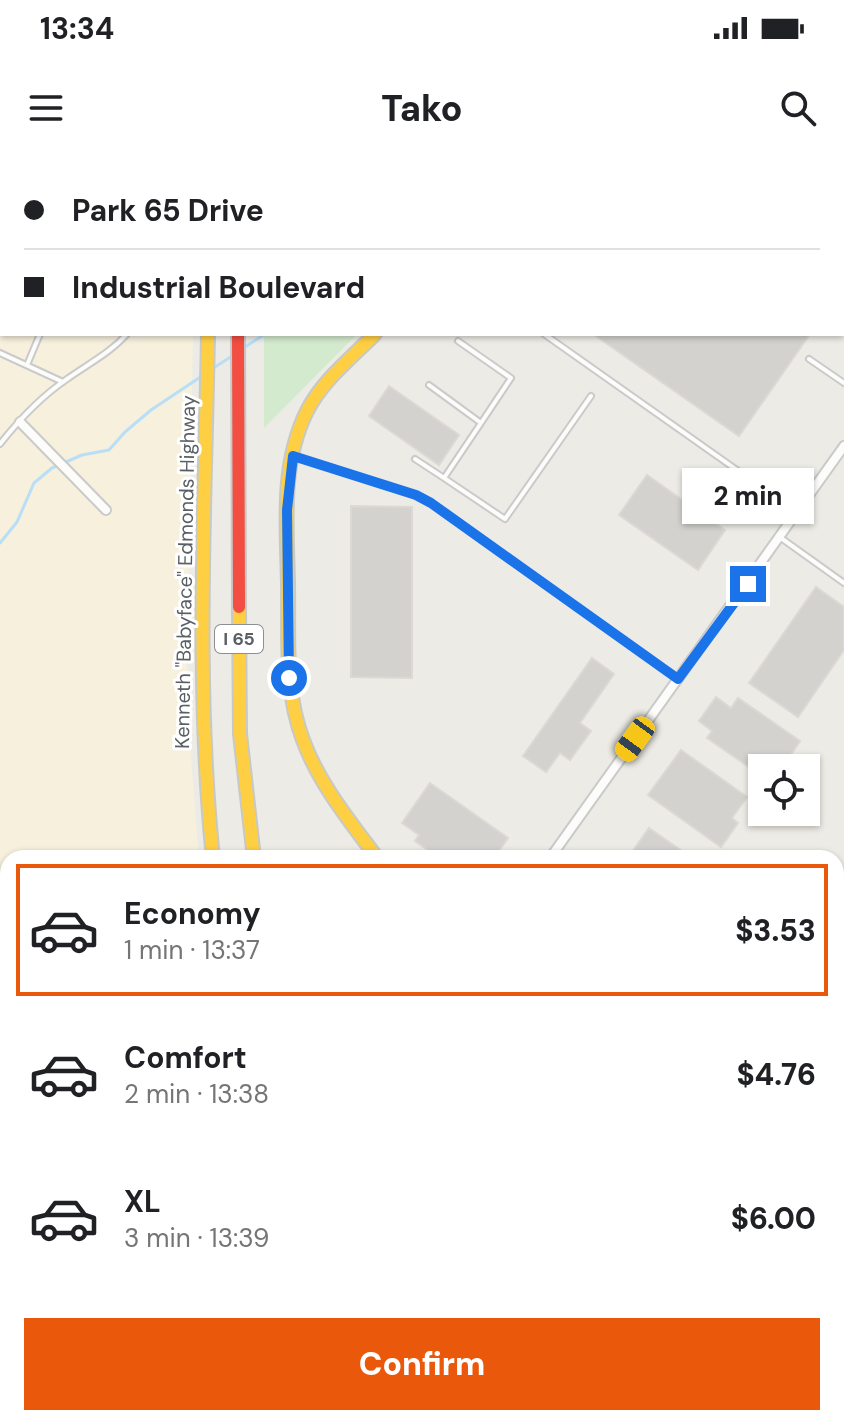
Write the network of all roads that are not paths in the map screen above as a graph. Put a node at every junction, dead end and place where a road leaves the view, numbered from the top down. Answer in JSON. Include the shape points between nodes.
{"nodes":[{"id":1,"x":39,"y":336,"type":"edge"},
{"id":2,"x":125,"y":336,"type":"edge"},
{"id":3,"x":208,"y":336,"type":"edge"},
{"id":4,"x":238,"y":336,"type":"edge"},
{"id":5,"x":373,"y":336,"type":"edge"},
{"id":6,"x":547,"y":336,"type":"edge"},
{"id":7,"x":458,"y":341,"type":"dead end"},
{"id":8,"x":0,"y":353,"type":"edge"},
{"id":9,"x":809,"y":359,"type":"dead end"},
{"id":10,"x":27,"y":365,"type":"junction"},
{"id":11,"x":63,"y":382,"type":"junction"},
{"id":12,"x":844,"y":383,"type":"edge"},
{"id":13,"x":429,"y":385,"type":"dead end"},
{"id":14,"x":591,"y":396,"type":"dead end"},
{"id":15,"x":20,"y":422,"type":"junction"},
{"id":16,"x":481,"y":423,"type":"junction"},
{"id":17,"x":0,"y":444,"type":"edge"},
{"id":18,"x":844,"y":446,"type":"edge"},
{"id":19,"x":293,"y":456,"type":"junction"},
{"id":20,"x":415,"y":459,"type":"dead end"},
{"id":21,"x":444,"y":478,"type":"junction"},
{"id":22,"x":106,"y":510,"type":"dead end"},
{"id":23,"x":797,"y":513,"type":"junction"},
{"id":24,"x":781,"y":538,"type":"junction"},
{"id":25,"x":844,"y":583,"type":"edge"},
{"id":26,"x":678,"y":679,"type":"junction"},
{"id":27,"x":212,"y":850,"type":"edge"},
{"id":28,"x":253,"y":850,"type":"edge"},
{"id":29,"x":371,"y":850,"type":"edge"},
{"id":30,"x":556,"y":850,"type":"edge"}],
"edges":[{"from":1,"to":10,"type":"lane"},
{"from":2,"to":11,"type":"lane"},
{"from":3,"to":27,"type":"main road","name":"Kenneth \"Babyface\" Edmonds Highway","number":"I 65","via":[[200,722]]},
{"from":4,"to":28,"type":"main road","number":"I 65","via":[[240,734]]},
{"from":5,"to":19,"type":"main road","via":[[311,404]]},
{"from":6,"to":23,"type":"lane"},
{"from":7,"to":16,"type":"lane","via":[[511,378]]},
{"from":8,"to":10,"type":"lane"},
{"from":9,"to":12,"type":"lane"},
{"from":10,"to":11,"type":"lane"},
{"from":11,"to":15,"type":"lane"},
{"from":13,"to":16,"type":"lane"},
{"from":14,"to":21,"type":"lane","via":[[505,519]]},
{"from":15,"to":17,"type":"lane"},
{"from":15,"to":22,"type":"street"},
{"from":16,"to":21,"type":"lane"},
{"from":18,"to":23,"type":"street"},
{"from":19,"to":26,"type":"lane","via":[[431,503]]},
{"from":19,"to":29,"type":"main road","via":[[287,510],[288,663],[294,706],[320,779]]},
{"from":20,"to":21,"type":"lane"},
{"from":23,"to":24,"type":"street"},
{"from":24,"to":25,"type":"lane"},
{"from":24,"to":26,"type":"street"},
{"from":26,"to":30,"type":"street"}]}
